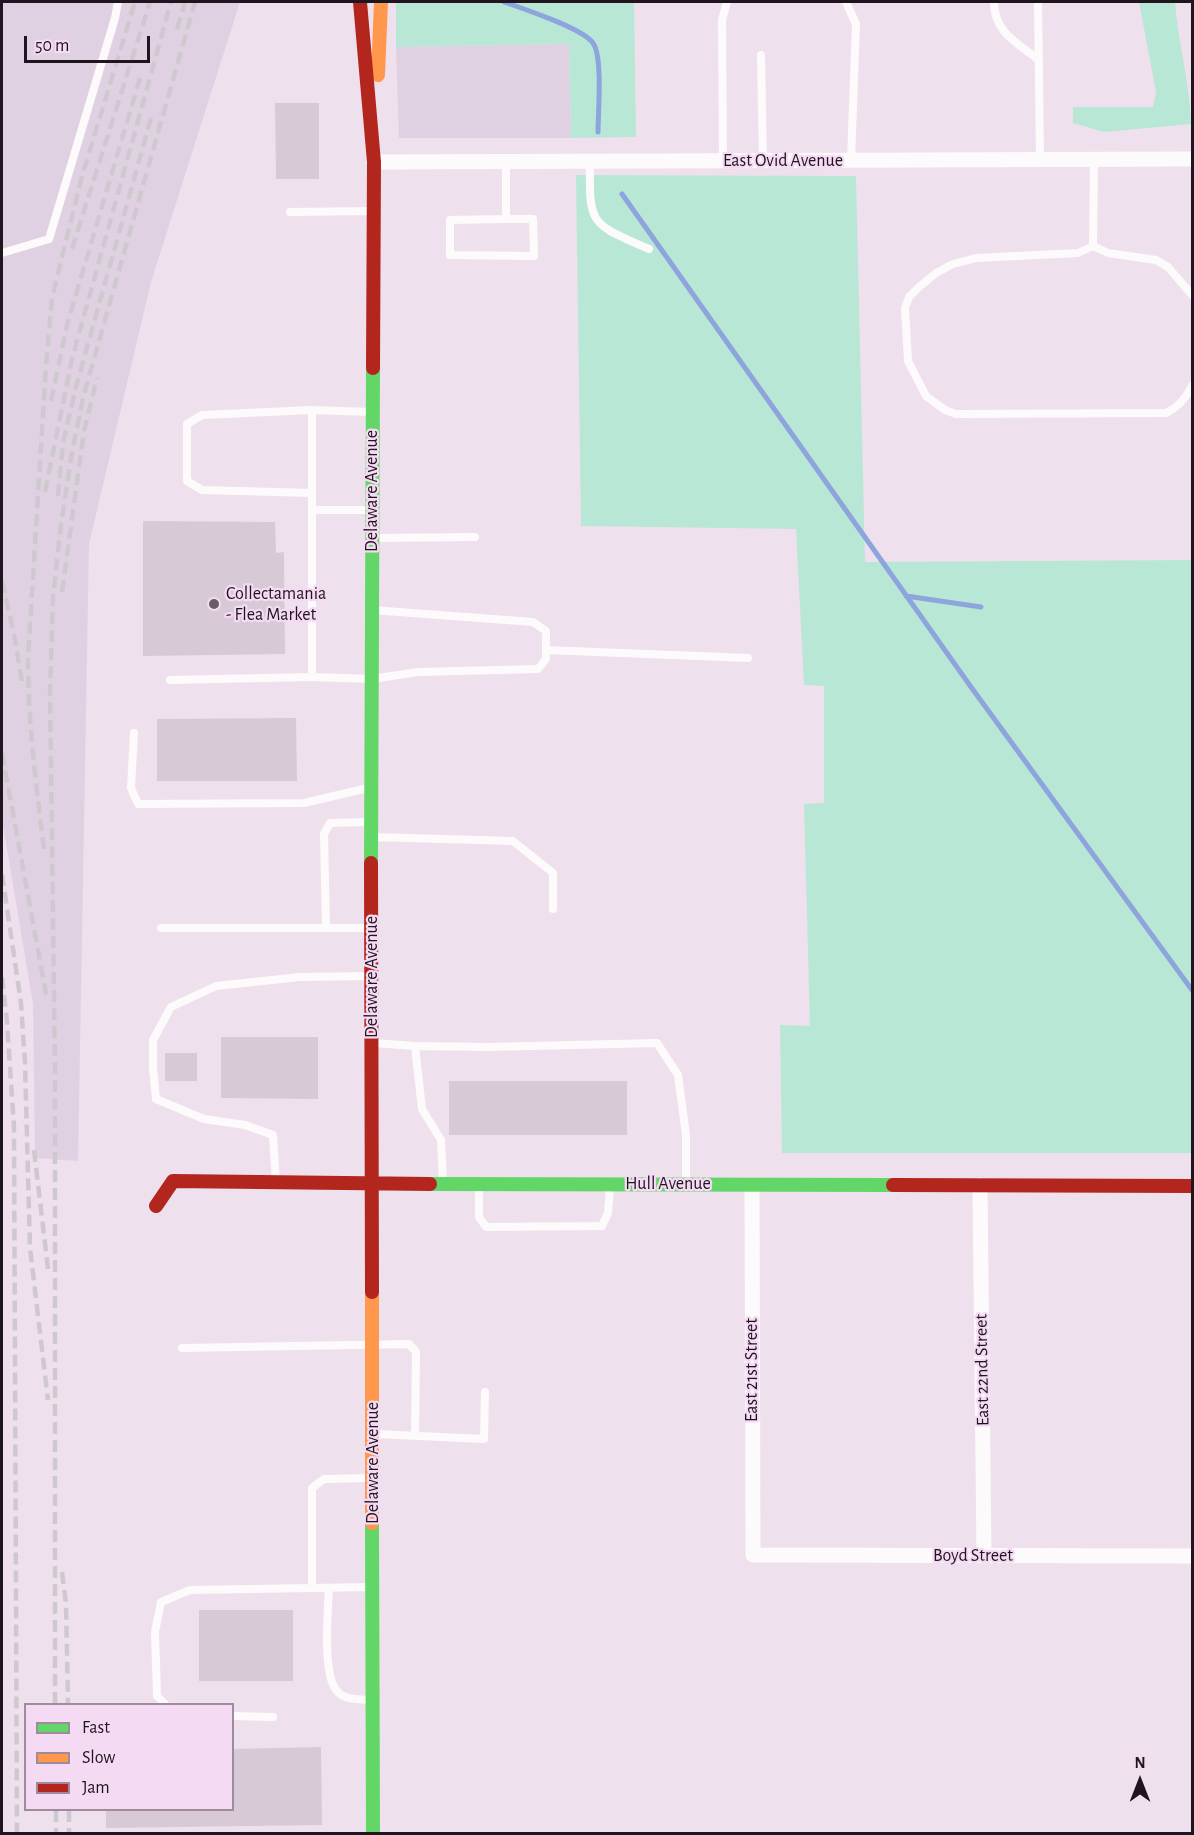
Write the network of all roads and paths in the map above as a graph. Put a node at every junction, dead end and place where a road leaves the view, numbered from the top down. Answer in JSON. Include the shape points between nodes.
{"nodes":[{"id":1,"x":118,"y":2,"type":"edge"},
{"id":2,"x":360,"y":2,"type":"edge"},
{"id":3,"x":381,"y":2,"type":"edge"},
{"id":4,"x":727,"y":2,"type":"edge"},
{"id":5,"x":846,"y":2,"type":"edge"},
{"id":6,"x":994,"y":2,"type":"edge"},
{"id":7,"x":1038,"y":2,"type":"edge"},
{"id":8,"x":761,"y":56,"type":"dead end"},
{"id":9,"x":1039,"y":60,"type":"junction"},
{"id":10,"x":372,"y":121,"type":"junction"},
{"id":11,"x":1192,"y":159,"type":"edge"},
{"id":12,"x":763,"y":160,"type":"junction"},
{"id":13,"x":851,"y":160,"type":"junction"},
{"id":14,"x":1040,"y":160,"type":"junction"},
{"id":15,"x":1094,"y":160,"type":"junction"},
{"id":16,"x":506,"y":161,"type":"junction"},
{"id":17,"x":590,"y":161,"type":"junction"},
{"id":18,"x":723,"y":161,"type":"junction"},
{"id":19,"x":374,"y":162,"type":"junction"},
{"id":20,"x":374,"y":211,"type":"junction"},
{"id":21,"x":290,"y":212,"type":"dead end"},
{"id":22,"x":506,"y":219,"type":"junction"},
{"id":23,"x":1093,"y":246,"type":"junction"},
{"id":24,"x":648,"y":249,"type":"dead end"},
{"id":25,"x":2,"y":253,"type":"edge"},
{"id":26,"x":1192,"y":295,"type":"edge"},
{"id":27,"x":1192,"y":386,"type":"edge"},
{"id":28,"x":312,"y":410,"type":"junction"},
{"id":29,"x":373,"y":412,"type":"junction"},
{"id":30,"x":312,"y":493,"type":"junction"},
{"id":31,"x":312,"y":510,"type":"junction"},
{"id":32,"x":372,"y":510,"type":"junction"},
{"id":33,"x":475,"y":537,"type":"dead end"},
{"id":34,"x":372,"y":538,"type":"junction"},
{"id":35,"x":371,"y":610,"type":"junction"},
{"id":36,"x":546,"y":650,"type":"junction"},
{"id":37,"x":748,"y":658,"type":"dead end"},
{"id":38,"x":312,"y":677,"type":"junction"},
{"id":39,"x":372,"y":679,"type":"junction"},
{"id":40,"x":170,"y":680,"type":"dead end"},
{"id":41,"x":134,"y":733,"type":"dead end"},
{"id":42,"x":372,"y":787,"type":"junction"},
{"id":43,"x":372,"y":822,"type":"junction"},
{"id":44,"x":372,"y":837,"type":"junction"},
{"id":45,"x":553,"y":909,"type":"dead end"},
{"id":46,"x":326,"y":927,"type":"junction"},
{"id":47,"x":161,"y":928,"type":"dead end"},
{"id":48,"x":372,"y":928,"type":"junction"},
{"id":49,"x":372,"y":976,"type":"junction"},
{"id":50,"x":373,"y":1043,"type":"junction"},
{"id":51,"x":415,"y":1046,"type":"junction"},
{"id":52,"x":276,"y":1182,"type":"junction"},
{"id":53,"x":373,"y":1183,"type":"junction"},
{"id":54,"x":443,"y":1184,"type":"junction"},
{"id":55,"x":479,"y":1184,"type":"junction"},
{"id":56,"x":610,"y":1184,"type":"junction"},
{"id":57,"x":686,"y":1184,"type":"junction"},
{"id":58,"x":752,"y":1185,"type":"junction"},
{"id":59,"x":980,"y":1185,"type":"junction"},
{"id":60,"x":1192,"y":1186,"type":"edge"},
{"id":61,"x":156,"y":1206,"type":"dead end"},
{"id":62,"x":373,"y":1344,"type":"junction"},
{"id":63,"x":182,"y":1348,"type":"dead end"},
{"id":64,"x":485,"y":1392,"type":"dead end"},
{"id":65,"x":374,"y":1434,"type":"junction"},
{"id":66,"x":415,"y":1436,"type":"junction"},
{"id":67,"x":373,"y":1478,"type":"junction"},
{"id":68,"x":753,"y":1556,"type":"joint"},
{"id":69,"x":984,"y":1556,"type":"junction"},
{"id":70,"x":1192,"y":1556,"type":"edge"},
{"id":71,"x":373,"y":1587,"type":"junction"},
{"id":72,"x":312,"y":1588,"type":"junction"},
{"id":73,"x":329,"y":1588,"type":"junction"},
{"id":74,"x":373,"y":1700,"type":"junction"},
{"id":75,"x":164,"y":1703,"type":"edge"},
{"id":76,"x":234,"y":1716,"type":"edge"},
{"id":77,"x":273,"y":1717,"type":"dead end"},
{"id":78,"x":373,"y":1833,"type":"edge"}],
"edges":[{"from":1,"to":25,"type":"lane","via":[[49,239]]},
{"from":2,"to":10,"type":"main road","name":"Delaware Avenue"},
{"from":3,"to":10,"type":"main road","name":"Delaware Avenue"},
{"from":4,"to":18,"type":"lane","via":[[722,20]]},
{"from":5,"to":13,"type":"lane","via":[[856,24]]},
{"from":6,"to":9,"type":"lane","via":[[994,15],[1006,35]]},
{"from":7,"to":9,"type":"lane"},
{"from":8,"to":12,"type":"lane"},
{"from":9,"to":14,"type":"lane"},
{"from":10,"to":19,"type":"main road","name":"Delaware Avenue"},
{"from":11,"to":15,"type":"street","name":"East Ovid Avenue"},
{"from":12,"to":13,"type":"street","name":"East Ovid Avenue"},
{"from":12,"to":18,"type":"street","name":"East Ovid Avenue"},
{"from":13,"to":14,"type":"street","name":"East Ovid Avenue"},
{"from":14,"to":15,"type":"street","name":"East Ovid Avenue"},
{"from":15,"to":23,"type":"lane"},
{"from":16,"to":17,"type":"street","name":"East Ovid Avenue"},
{"from":16,"to":19,"type":"street","name":"East Ovid Avenue"},
{"from":16,"to":22,"type":"lane"},
{"from":17,"to":18,"type":"street","name":"East Ovid Avenue"},
{"from":17,"to":24,"type":"lane","via":[[589,202],[595,219],[608,230]]},
{"from":19,"to":20,"type":"main road","name":"Delaware Avenue"},
{"from":20,"to":21,"type":"lane"},
{"from":20,"to":29,"type":"main road","name":"Delaware Avenue"},
{"from":22,"to":22,"type":"lane","via":[[450,220],[450,255],[534,256],[533,219]]},
{"from":23,"to":26,"type":"lane","via":[[1156,260],[1168,267]]},
{"from":23,"to":27,"type":"lane","via":[[1078,253],[976,258],[936,273],[919,287],[905,308],[908,361],[926,396],[956,414],[1166,413],[1181,403]]},
{"from":28,"to":29,"type":"lane"},
{"from":28,"to":30,"type":"lane"},
{"from":28,"to":30,"type":"lane","via":[[202,415],[187,424],[187,482],[202,490]]},
{"from":29,"to":32,"type":"main road","name":"Delaware Avenue"},
{"from":30,"to":31,"type":"lane"},
{"from":31,"to":32,"type":"lane"},
{"from":31,"to":38,"type":"lane"},
{"from":32,"to":34,"type":"main road","name":"Delaware Avenue"},
{"from":33,"to":34,"type":"lane"},
{"from":34,"to":35,"type":"main road","name":"Delaware Avenue"},
{"from":35,"to":36,"type":"lane","via":[[533,622],[546,631]]},
{"from":35,"to":39,"type":"main road","name":"Delaware Avenue"},
{"from":36,"to":37,"type":"lane"},
{"from":36,"to":39,"type":"lane","via":[[546,659],[538,669],[418,672]]},
{"from":38,"to":39,"type":"lane"},
{"from":38,"to":40,"type":"lane"},
{"from":39,"to":42,"type":"main road","name":"Delaware Avenue"},
{"from":41,"to":42,"type":"lane","via":[[131,788],[138,804],[304,803]]},
{"from":42,"to":43,"type":"main road","name":"Delaware Avenue"},
{"from":43,"to":44,"type":"main road","name":"Delaware Avenue"},
{"from":43,"to":46,"type":"lane","via":[[330,823],[324,834]]},
{"from":44,"to":45,"type":"lane","via":[[513,841],[553,873]]},
{"from":44,"to":48,"type":"main road","name":"Delaware Avenue"},
{"from":46,"to":47,"type":"lane"},
{"from":46,"to":48,"type":"lane"},
{"from":48,"to":49,"type":"main road","name":"Delaware Avenue"},
{"from":49,"to":50,"type":"main road","name":"Delaware Avenue"},
{"from":49,"to":52,"type":"lane","via":[[300,977],[216,986],[171,1007],[153,1040],[156,1099],[204,1119],[245,1125],[273,1135]]},
{"from":50,"to":51,"type":"lane"},
{"from":50,"to":53,"type":"main road","name":"Delaware Avenue"},
{"from":51,"to":54,"type":"lane","via":[[422,1109],[441,1140]]},
{"from":51,"to":57,"type":"lane","via":[[657,1043],[678,1075],[686,1135]]},
{"from":52,"to":53,"type":"main road","name":"Hull Avenue"},
{"from":52,"to":61,"type":"main road","name":"Hull Avenue","via":[[173,1181]]},
{"from":53,"to":54,"type":"main road","name":"Hull Avenue"},
{"from":53,"to":62,"type":"main road","name":"Delaware Avenue"},
{"from":54,"to":55,"type":"main road","name":"Hull Avenue"},
{"from":55,"to":56,"type":"main road","name":"Hull Avenue"},
{"from":55,"to":56,"type":"lane","via":[[479,1217],[486,1227],[602,1226],[608,1214]]},
{"from":56,"to":57,"type":"main road","name":"Hull Avenue"},
{"from":57,"to":58,"type":"main road","name":"Hull Avenue"},
{"from":58,"to":59,"type":"main road","name":"Hull Avenue"},
{"from":58,"to":68,"type":"street","name":"East 21st Street"},
{"from":59,"to":60,"type":"main road","name":"Hull Avenue"},
{"from":59,"to":69,"type":"street","name":"East 22nd Street"},
{"from":62,"to":63,"type":"lane"},
{"from":62,"to":65,"type":"main road","name":"Delaware Avenue"},
{"from":62,"to":66,"type":"lane","via":[[409,1344],[416,1352]]},
{"from":64,"to":66,"type":"lane","via":[[484,1439]]},
{"from":65,"to":66,"type":"lane"},
{"from":65,"to":67,"type":"main road","name":"Delaware Avenue"},
{"from":67,"to":71,"type":"main road","name":"Delaware Avenue"},
{"from":67,"to":72,"type":"lane","via":[[324,1479],[312,1488]]},
{"from":68,"to":69,"type":"street","name":"Boyd Street"},
{"from":69,"to":70,"type":"street","name":"Boyd Street"},
{"from":71,"to":73,"type":"lane"},
{"from":71,"to":74,"type":"main road","name":"Delaware Avenue"},
{"from":72,"to":73,"type":"lane"},
{"from":72,"to":75,"type":"lane","via":[[190,1590],[161,1602],[155,1632],[157,1696]]},
{"from":73,"to":74,"type":"lane","via":[[331,1680],[336,1691],[346,1698]]},
{"from":74,"to":78,"type":"main road","name":"Delaware Avenue"},
{"from":76,"to":77,"type":"lane"}]}
